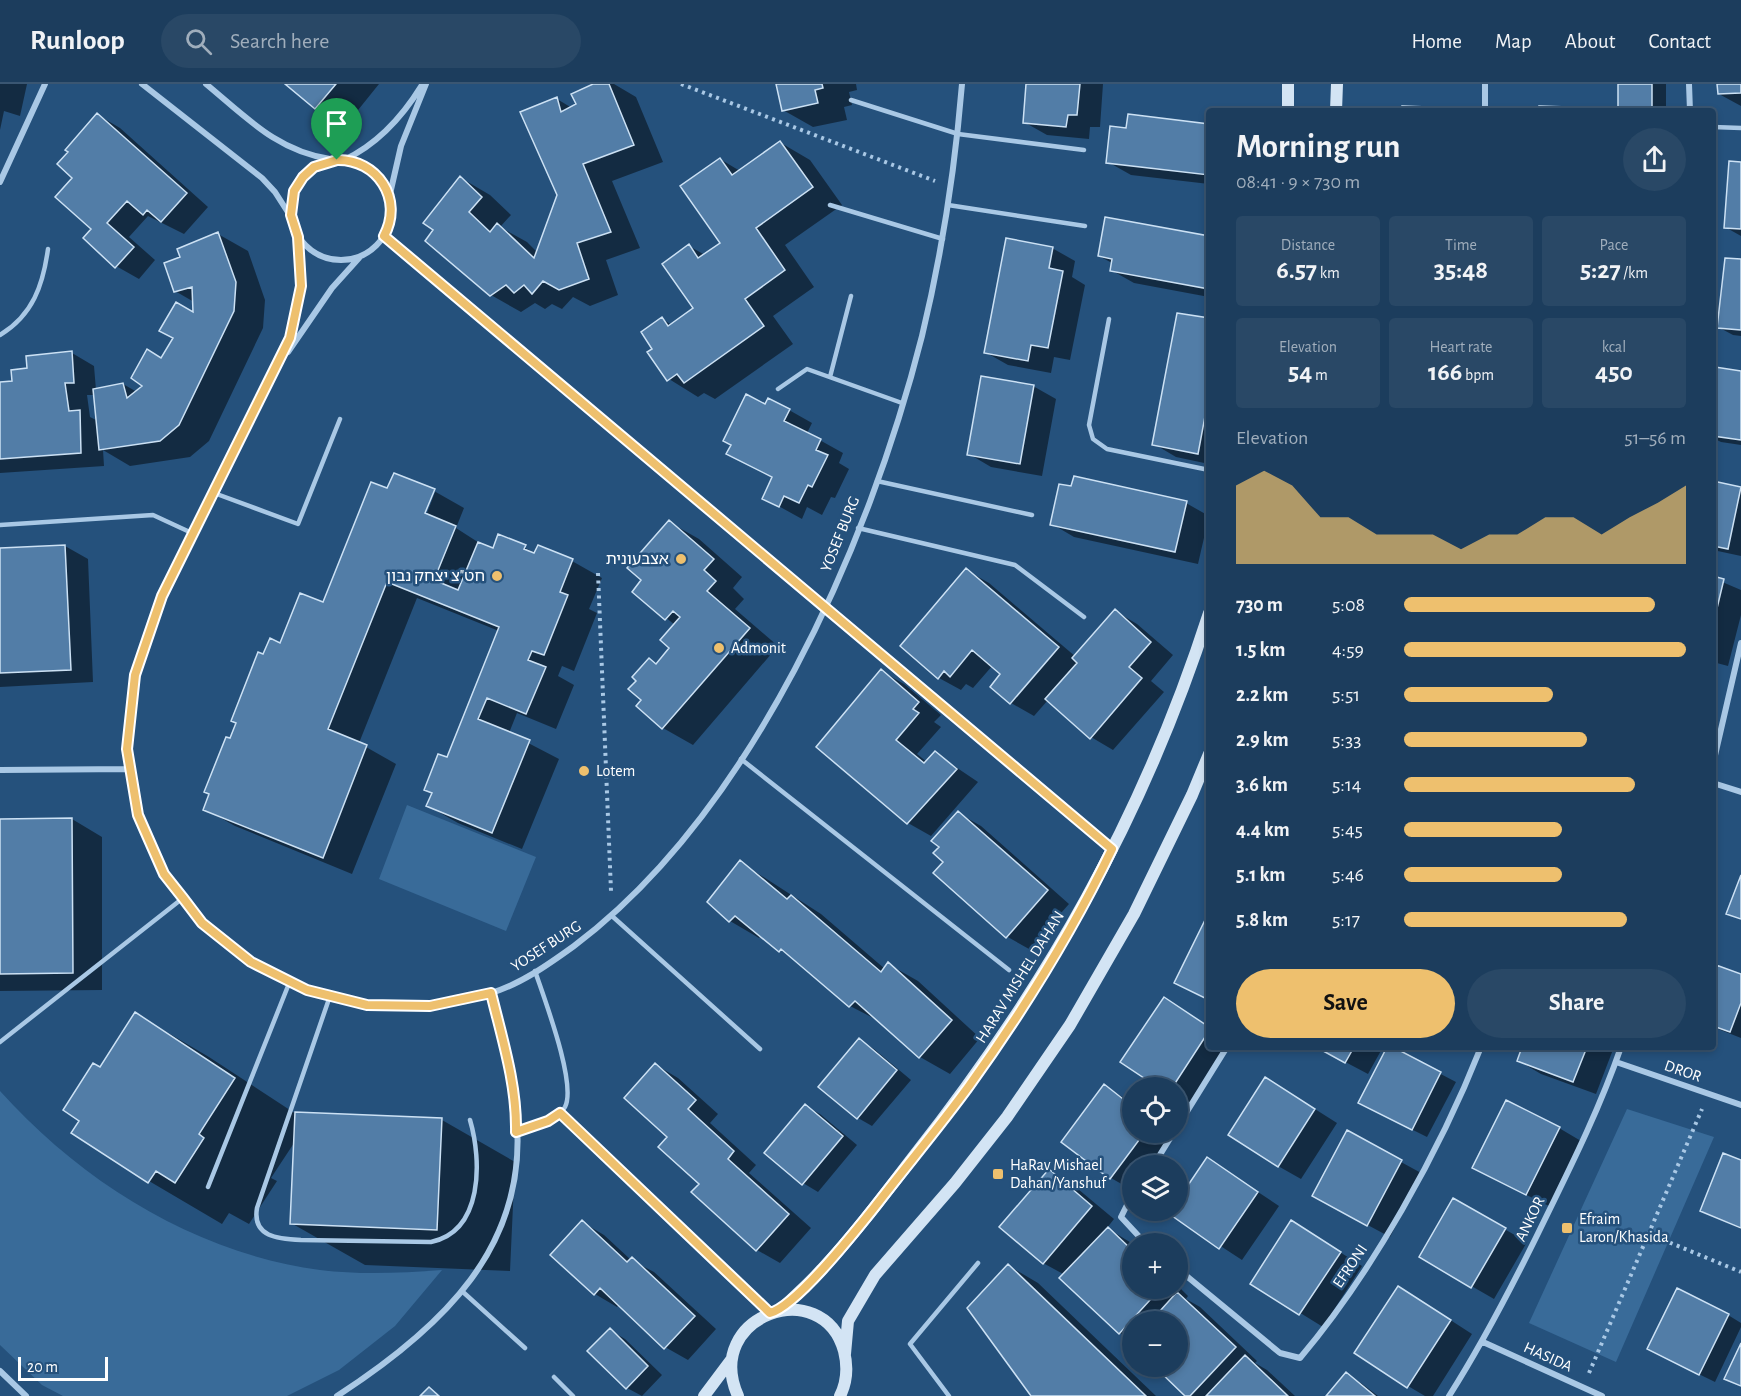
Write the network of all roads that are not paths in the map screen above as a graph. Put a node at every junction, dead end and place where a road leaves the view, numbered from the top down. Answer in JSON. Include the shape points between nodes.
{"nodes":[{"id":1,"x":45,"y":84,"type":"edge"},
{"id":2,"x":142,"y":84,"type":"edge"},
{"id":3,"x":206,"y":84,"type":"edge"},
{"id":4,"x":424,"y":84,"type":"edge"},
{"id":5,"x":962,"y":84,"type":"edge"},
{"id":6,"x":1288,"y":84,"type":"edge"},
{"id":7,"x":1337,"y":84,"type":"edge"},
{"id":8,"x":1485,"y":84,"type":"edge"},
{"id":9,"x":1689,"y":84,"type":"edge"},
{"id":10,"x":851,"y":100,"type":"dead end"},
{"id":11,"x":1288,"y":108,"type":"edge"},
{"id":12,"x":1336,"y":108,"type":"edge"},
{"id":13,"x":1485,"y":108,"type":"edge"},
{"id":14,"x":1690,"y":108,"type":"edge"},
{"id":15,"x":1716,"y":126,"type":"edge"},
{"id":16,"x":1741,"y":128,"type":"edge"},
{"id":17,"x":958,"y":134,"type":"junction"},
{"id":18,"x":1084,"y":150,"type":"dead end"},
{"id":19,"x":340,"y":160,"type":"junction"},
{"id":20,"x":0,"y":182,"type":"edge"},
{"id":21,"x":390,"y":198,"type":"junction"},
{"id":22,"x":948,"y":205,"type":"junction"},
{"id":23,"x":830,"y":206,"type":"dead end"},
{"id":24,"x":291,"y":219,"type":"junction"},
{"id":25,"x":1085,"y":226,"type":"dead end"},
{"id":26,"x":298,"y":237,"type":"junction"},
{"id":27,"x":943,"y":239,"type":"junction"},
{"id":28,"x":48,"y":249,"type":"dead end"},
{"id":29,"x":361,"y":257,"type":"junction"},
{"id":30,"x":851,"y":296,"type":"dead end"},
{"id":31,"x":1109,"y":319,"type":"dead end"},
{"id":32,"x":0,"y":335,"type":"edge"},
{"id":33,"x":278,"y":368,"type":"junction"},
{"id":34,"x":830,"y":377,"type":"junction"},
{"id":35,"x":778,"y":389,"type":"dead end"},
{"id":36,"x":902,"y":403,"type":"junction"},
{"id":37,"x":340,"y":419,"type":"dead end"},
{"id":38,"x":1206,"y":469,"type":"edge"},
{"id":39,"x":876,"y":481,"type":"junction"},
{"id":40,"x":214,"y":493,"type":"junction"},
{"id":41,"x":1032,"y":515,"type":"dead end"},
{"id":42,"x":0,"y":525,"type":"edge"},
{"id":43,"x":858,"y":528,"type":"junction"},
{"id":44,"x":194,"y":535,"type":"junction"},
{"id":45,"x":1084,"y":616,"type":"dead end"},
{"id":46,"x":1206,"y":623,"type":"edge"},
{"id":47,"x":1741,"y":643,"type":"edge"},
{"id":48,"x":1716,"y":751,"type":"edge"},
{"id":49,"x":741,"y":759,"type":"junction"},
{"id":50,"x":1206,"y":761,"type":"edge"},
{"id":51,"x":131,"y":769,"type":"junction"},
{"id":52,"x":0,"y":770,"type":"edge"},
{"id":53,"x":1716,"y":784,"type":"edge"},
{"id":54,"x":1741,"y":792,"type":"edge"},
{"id":55,"x":183,"y":898,"type":"junction"},
{"id":56,"x":612,"y":916,"type":"junction"},
{"id":57,"x":1009,"y":970,"type":"dead end"},
{"id":58,"x":535,"y":971,"type":"junction"},
{"id":59,"x":290,"y":981,"type":"junction"},
{"id":60,"x":491,"y":993,"type":"junction"},
{"id":61,"x":330,"y":996,"type":"junction"},
{"id":62,"x":0,"y":1042,"type":"edge"},
{"id":63,"x":760,"y":1049,"type":"dead end"},
{"id":64,"x":1225,"y":1050,"type":"edge"},
{"id":65,"x":1480,"y":1050,"type":"edge"},
{"id":66,"x":1620,"y":1050,"type":"edge"},
{"id":67,"x":1616,"y":1062,"type":"junction"},
{"id":68,"x":1741,"y":1105,"type":"edge"},
{"id":69,"x":1188,"y":1110,"type":"edge"},
{"id":70,"x":471,"y":1120,"type":"dead end"},
{"id":71,"x":516,"y":1132,"type":"junction"},
{"id":72,"x":208,"y":1187,"type":"dead end"},
{"id":73,"x":1125,"y":1221,"type":"edge"},
{"id":74,"x":1136,"y":1233,"type":"edge"},
{"id":75,"x":978,"y":1263,"type":"dead end"},
{"id":76,"x":1188,"y":1277,"type":"edge"},
{"id":77,"x":463,"y":1292,"type":"junction"},
{"id":78,"x":775,"y":1312,"type":"junction"},
{"id":79,"x":1483,"y":1342,"type":"junction"},
{"id":80,"x":525,"y":1348,"type":"dead end"},
{"id":81,"x":845,"y":1354,"type":"junction"},
{"id":82,"x":731,"y":1359,"type":"junction"},
{"id":83,"x":0,"y":1371,"type":"edge"},
{"id":84,"x":554,"y":1377,"type":"dead end"},
{"id":85,"x":26,"y":1396,"type":"edge"},
{"id":86,"x":337,"y":1396,"type":"edge"},
{"id":87,"x":573,"y":1396,"type":"edge"},
{"id":88,"x":704,"y":1396,"type":"edge"},
{"id":89,"x":738,"y":1396,"type":"edge"},
{"id":90,"x":840,"y":1396,"type":"edge"},
{"id":91,"x":949,"y":1396,"type":"edge"},
{"id":92,"x":1449,"y":1396,"type":"edge"},
{"id":93,"x":1602,"y":1396,"type":"edge"}],
"edges":[{"from":1,"to":20,"type":"street"},
{"from":2,"to":24,"type":"street","via":[[262,178]]},
{"from":3,"to":19,"type":"street","via":[[285,146],[311,156]]},
{"from":4,"to":19,"type":"street","via":[[383,134],[364,149]]},
{"from":4,"to":21,"type":"street","via":[[397,159]]},
{"from":5,"to":17,"type":"street","name":"YOSEF BURG"},
{"from":6,"to":11,"type":"street"},
{"from":7,"to":12,"type":"street"},
{"from":8,"to":13,"type":"street"},
{"from":9,"to":14,"type":"street"},
{"from":10,"to":17,"type":"lane"},
{"from":15,"to":16,"type":"lane"},
{"from":17,"to":18,"type":"lane"},
{"from":17,"to":22,"type":"street","name":"YOSEF BURG"},
{"from":19,"to":21,"type":"street","via":[[360,163],[374,172]]},
{"from":19,"to":24,"type":"street","via":[[321,163],[303,177],[292,199]]},
{"from":21,"to":29,"type":"street","via":[[390,221],[384,236]]},
{"from":22,"to":25,"type":"lane"},
{"from":22,"to":27,"type":"street","name":"YOSEF BURG"},
{"from":23,"to":27,"type":"lane"},
{"from":24,"to":26,"type":"street"},
{"from":26,"to":29,"type":"street","via":[[322,257],[346,261]]},
{"from":26,"to":33,"type":"street","name":"YOSEF BURG","via":[[300,300]]},
{"from":27,"to":36,"type":"street","name":"YOSEF BURG"},
{"from":28,"to":32,"type":"lane","via":[[40,289],[32,305]]},
{"from":29,"to":33,"type":"street","name":"YOSEF BURG","via":[[315,310]]},
{"from":30,"to":34,"type":"lane"},
{"from":31,"to":38,"type":"lane","via":[[1089,425],[1093,439],[1107,449]]},
{"from":33,"to":40,"type":"street","name":"YOSEF BURG"},
{"from":34,"to":35,"type":"lane","via":[[807,369]]},
{"from":34,"to":36,"type":"lane"},
{"from":36,"to":39,"type":"street","name":"YOSEF BURG"},
{"from":37,"to":40,"type":"lane","via":[[297,524]]},
{"from":39,"to":41,"type":"lane"},
{"from":39,"to":43,"type":"street","name":"YOSEF BURG"},
{"from":40,"to":44,"type":"street","name":"YOSEF BURG"},
{"from":42,"to":44,"type":"lane","via":[[153,515]]},
{"from":43,"to":45,"type":"lane","via":[[1015,565]]},
{"from":43,"to":49,"type":"street","name":"YOSEF BURG","via":[[824,609],[781,694]]},
{"from":44,"to":51,"type":"street","name":"YOSEF BURG","via":[[162,596],[135,675],[127,749]]},
{"from":46,"to":78,"type":"street","name":"HARAV MISHEL DAHAN","via":[[1190,674],[1148,776],[1092,891],[1029,999],[968,1088],[851,1237],[821,1271]]},
{"from":47,"to":48,"type":"street"},
{"from":49,"to":56,"type":"street","name":"YOSEF BURG","via":[[695,824]]},
{"from":49,"to":57,"type":"lane"},
{"from":50,"to":81,"type":"street","via":[[1134,914],[1070,1025],[955,1183],[875,1275],[848,1321]]},
{"from":51,"to":52,"type":"street"},
{"from":51,"to":55,"type":"street","name":"YOSEF BURG","via":[[138,815],[164,874]]},
{"from":53,"to":54,"type":"street"},
{"from":55,"to":59,"type":"street","name":"YOSEF BURG","via":[[202,923],[251,962]]},
{"from":55,"to":62,"type":"lane"},
{"from":56,"to":58,"type":"street","name":"YOSEF BURG"},
{"from":56,"to":63,"type":"lane"},
{"from":58,"to":60,"type":"street","name":"YOSEF BURG"},
{"from":58,"to":71,"type":"lane","via":[[567,1078],[567,1099],[560,1113],[548,1121]]},
{"from":59,"to":61,"type":"street","name":"YOSEF BURG"},
{"from":59,"to":72,"type":"lane"},
{"from":60,"to":61,"type":"street","name":"YOSEF BURG","via":[[430,1006],[367,1005]]},
{"from":60,"to":71,"type":"street","via":[[507,1059],[517,1115]]},
{"from":61,"to":70,"type":"lane","via":[[256,1208],[256,1224],[264,1233],[301,1240],[445,1240],[464,1222],[474,1194],[477,1162]]},
{"from":64,"to":69,"type":"street"},
{"from":65,"to":76,"type":"street","name":"EFRONI","via":[[1432,1151],[1379,1247],[1323,1331],[1300,1358],[1280,1353]]},
{"from":66,"to":67,"type":"street","name":"ANKOR"},
{"from":67,"to":68,"type":"street","name":"DROR"},
{"from":67,"to":79,"type":"street","name":"ANKOR","via":[[1586,1137]]},
{"from":71,"to":77,"type":"street","via":[[516,1166],[506,1213],[487,1256]]},
{"from":73,"to":74,"type":"street"},
{"from":75,"to":91,"type":"lane","via":[[910,1344]]},
{"from":77,"to":80,"type":"lane"},
{"from":77,"to":86,"type":"street","via":[[426,1332]]},
{"from":78,"to":81,"type":"street","via":[[806,1312],[821,1319],[834,1331]]},
{"from":78,"to":82,"type":"street","name":"HARAV MISHEL DAHAN","via":[[756,1320],[744,1331]]},
{"from":79,"to":92,"type":"street","name":"ANKOR"},
{"from":79,"to":93,"type":"street","name":"HASIDA"},
{"from":81,"to":90,"type":"street","via":[[847,1370]]},
{"from":82,"to":88,"type":"street"},
{"from":82,"to":89,"type":"street"},
{"from":83,"to":85,"type":"street"},
{"from":84,"to":87,"type":"lane"}]}
